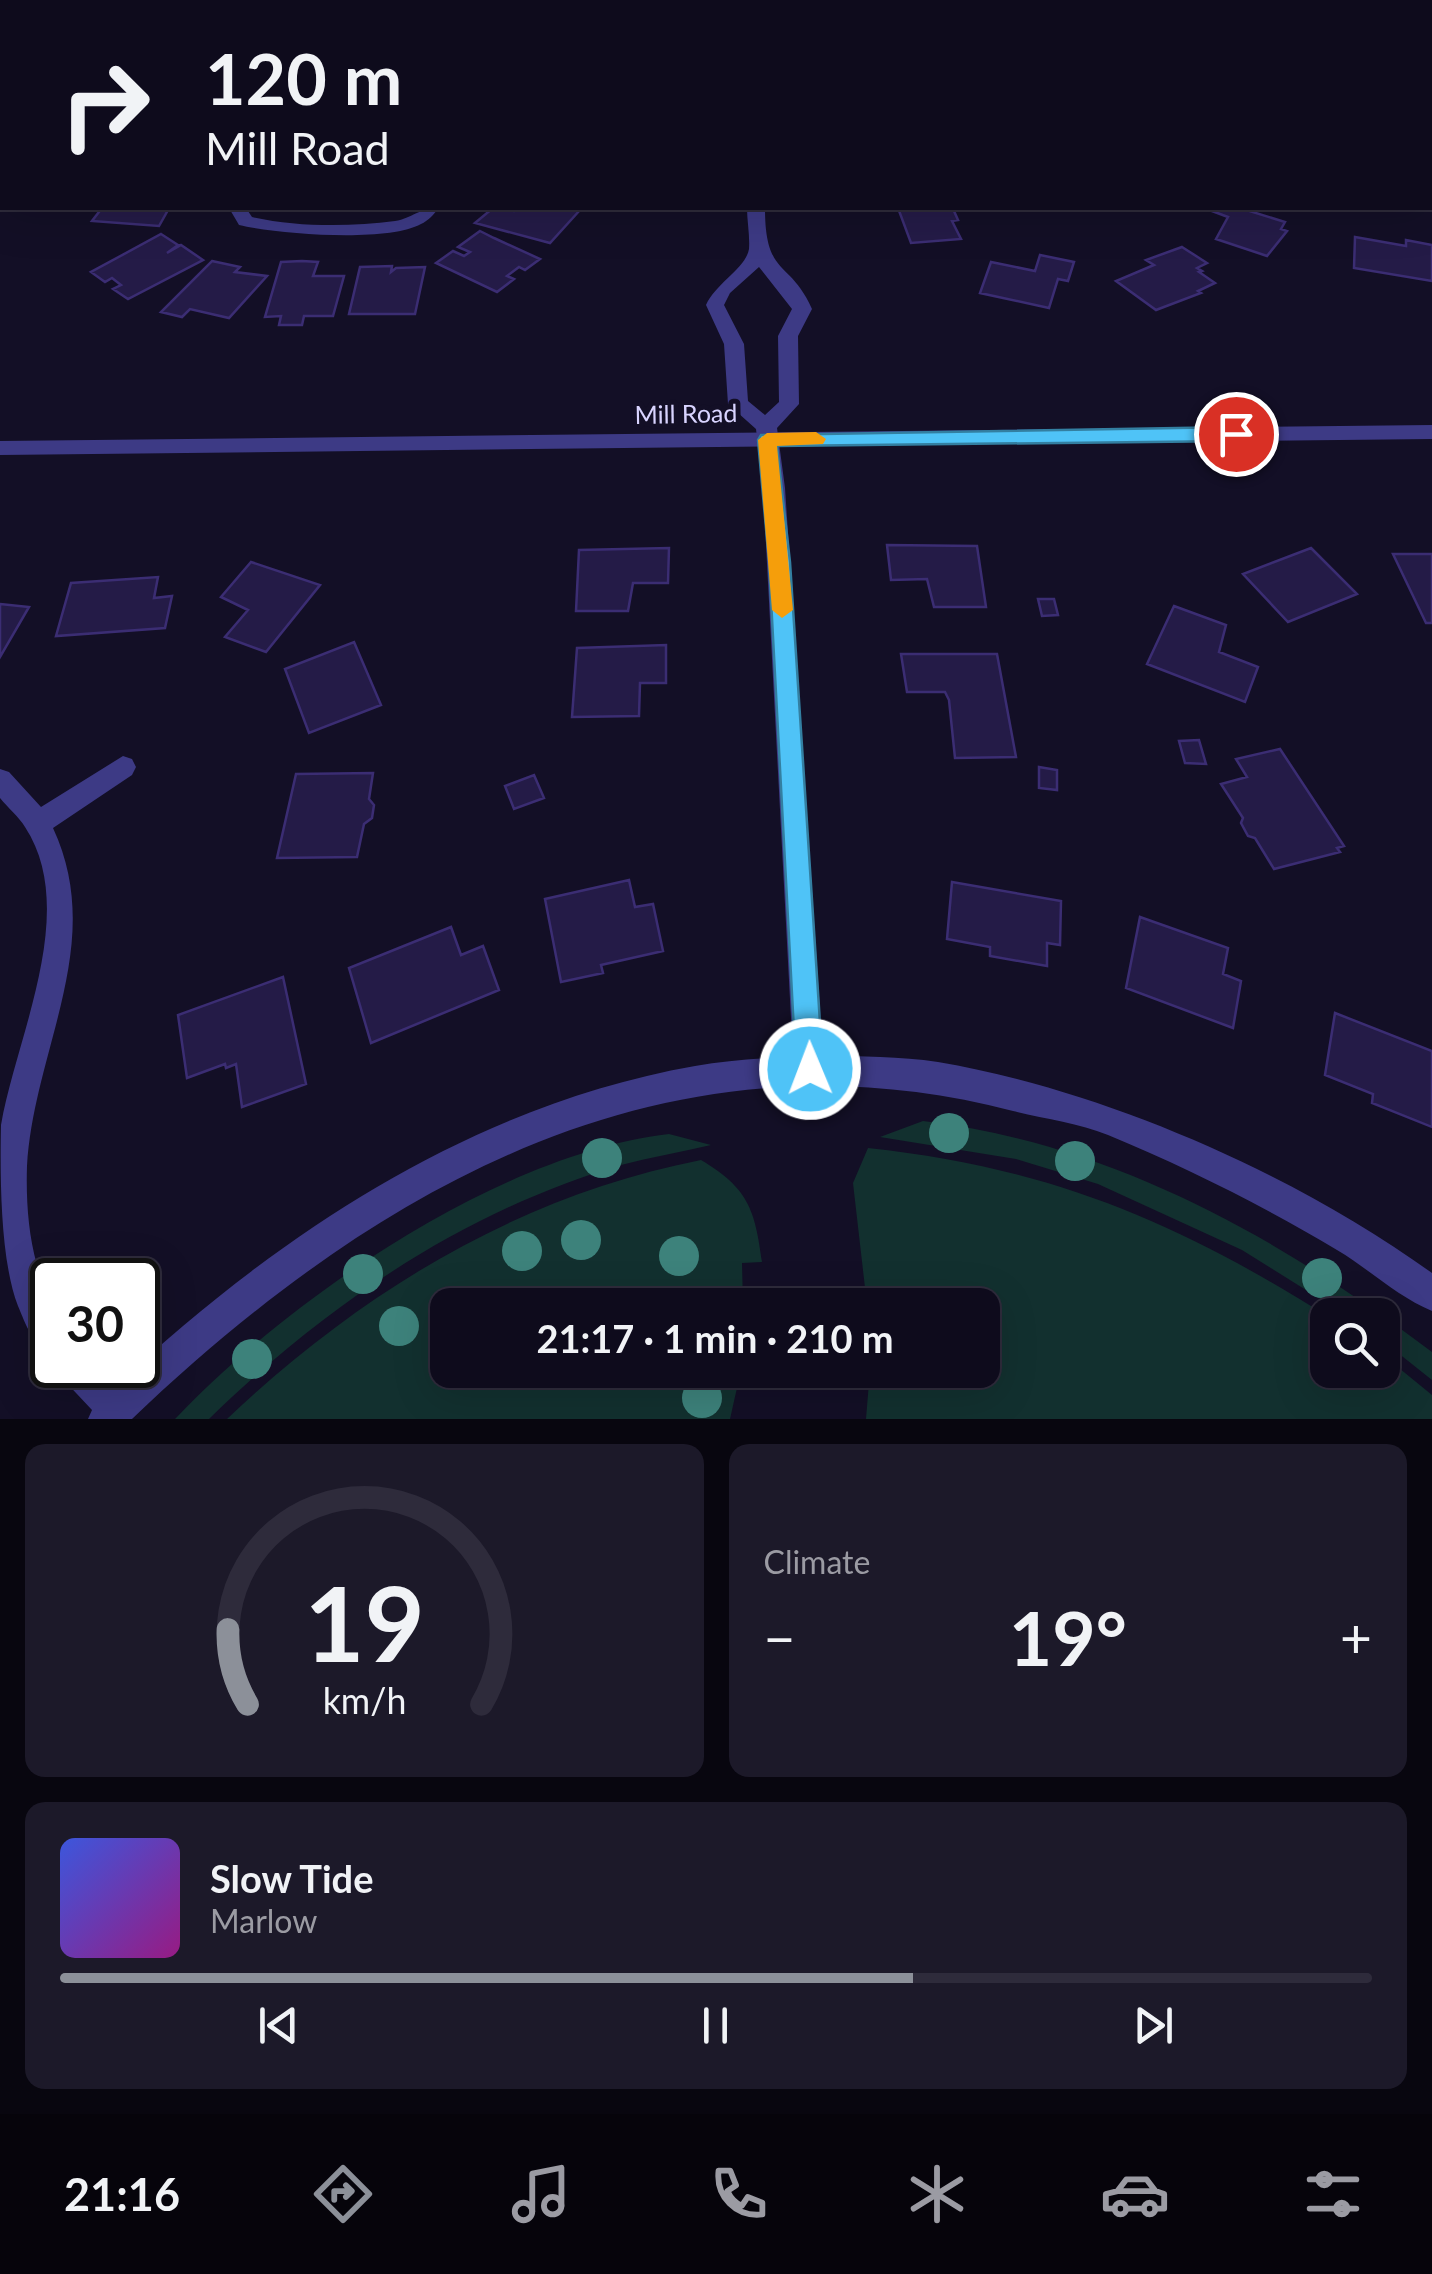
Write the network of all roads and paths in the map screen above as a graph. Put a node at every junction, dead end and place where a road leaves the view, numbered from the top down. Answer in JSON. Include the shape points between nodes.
{"nodes":[{"id":1,"x":239,"y":210,"type":"edge"},
{"id":2,"x":428,"y":210,"type":"edge"},
{"id":3,"x":756,"y":210,"type":"edge"},
{"id":4,"x":758,"y":249,"type":"junction"},
{"id":5,"x":766,"y":432,"type":"junction"},
{"id":6,"x":1432,"y":432,"type":"edge"},
{"id":7,"x":0,"y":448,"type":"edge"},
{"id":8,"x":123,"y":767,"type":"dead end"},
{"id":9,"x":0,"y":780,"type":"edge"},
{"id":10,"x":40,"y":822,"type":"junction"},
{"id":11,"x":810,"y":1069,"type":"junction"},
{"id":12,"x":30,"y":1294,"type":"edge"},
{"id":13,"x":1432,"y":1294,"type":"edge"},
{"id":14,"x":91,"y":1388,"type":"edge"},
{"id":15,"x":111,"y":1414,"type":"edge"}],
"edges":[{"from":1,"to":2,"type":"street","via":[[244,221],[281,230],[399,226]]},
{"from":3,"to":4,"type":"street"},
{"from":4,"to":5,"type":"street","via":[[802,310],[788,336],[789,404]]},
{"from":4,"to":5,"type":"street","via":[[748,270],[714,305],[734,344],[738,404]]},
{"from":5,"to":6,"type":"street","name":"Mill Road"},
{"from":5,"to":7,"type":"street","name":"Mill Road"},
{"from":5,"to":11,"type":"street"},
{"from":8,"to":10,"type":"street"},
{"from":9,"to":10,"type":"street"},
{"from":10,"to":12,"type":"street","via":[[61,892],[59,945],[14,1137],[9,1201]]},
{"from":11,"to":13,"type":"street","via":[[925,1075],[1104,1118],[1280,1198]]},
{"from":11,"to":15,"type":"street","via":[[732,1072],[601,1103],[457,1160],[322,1234],[195,1334]]},
{"from":14,"to":15,"type":"street"}]}
